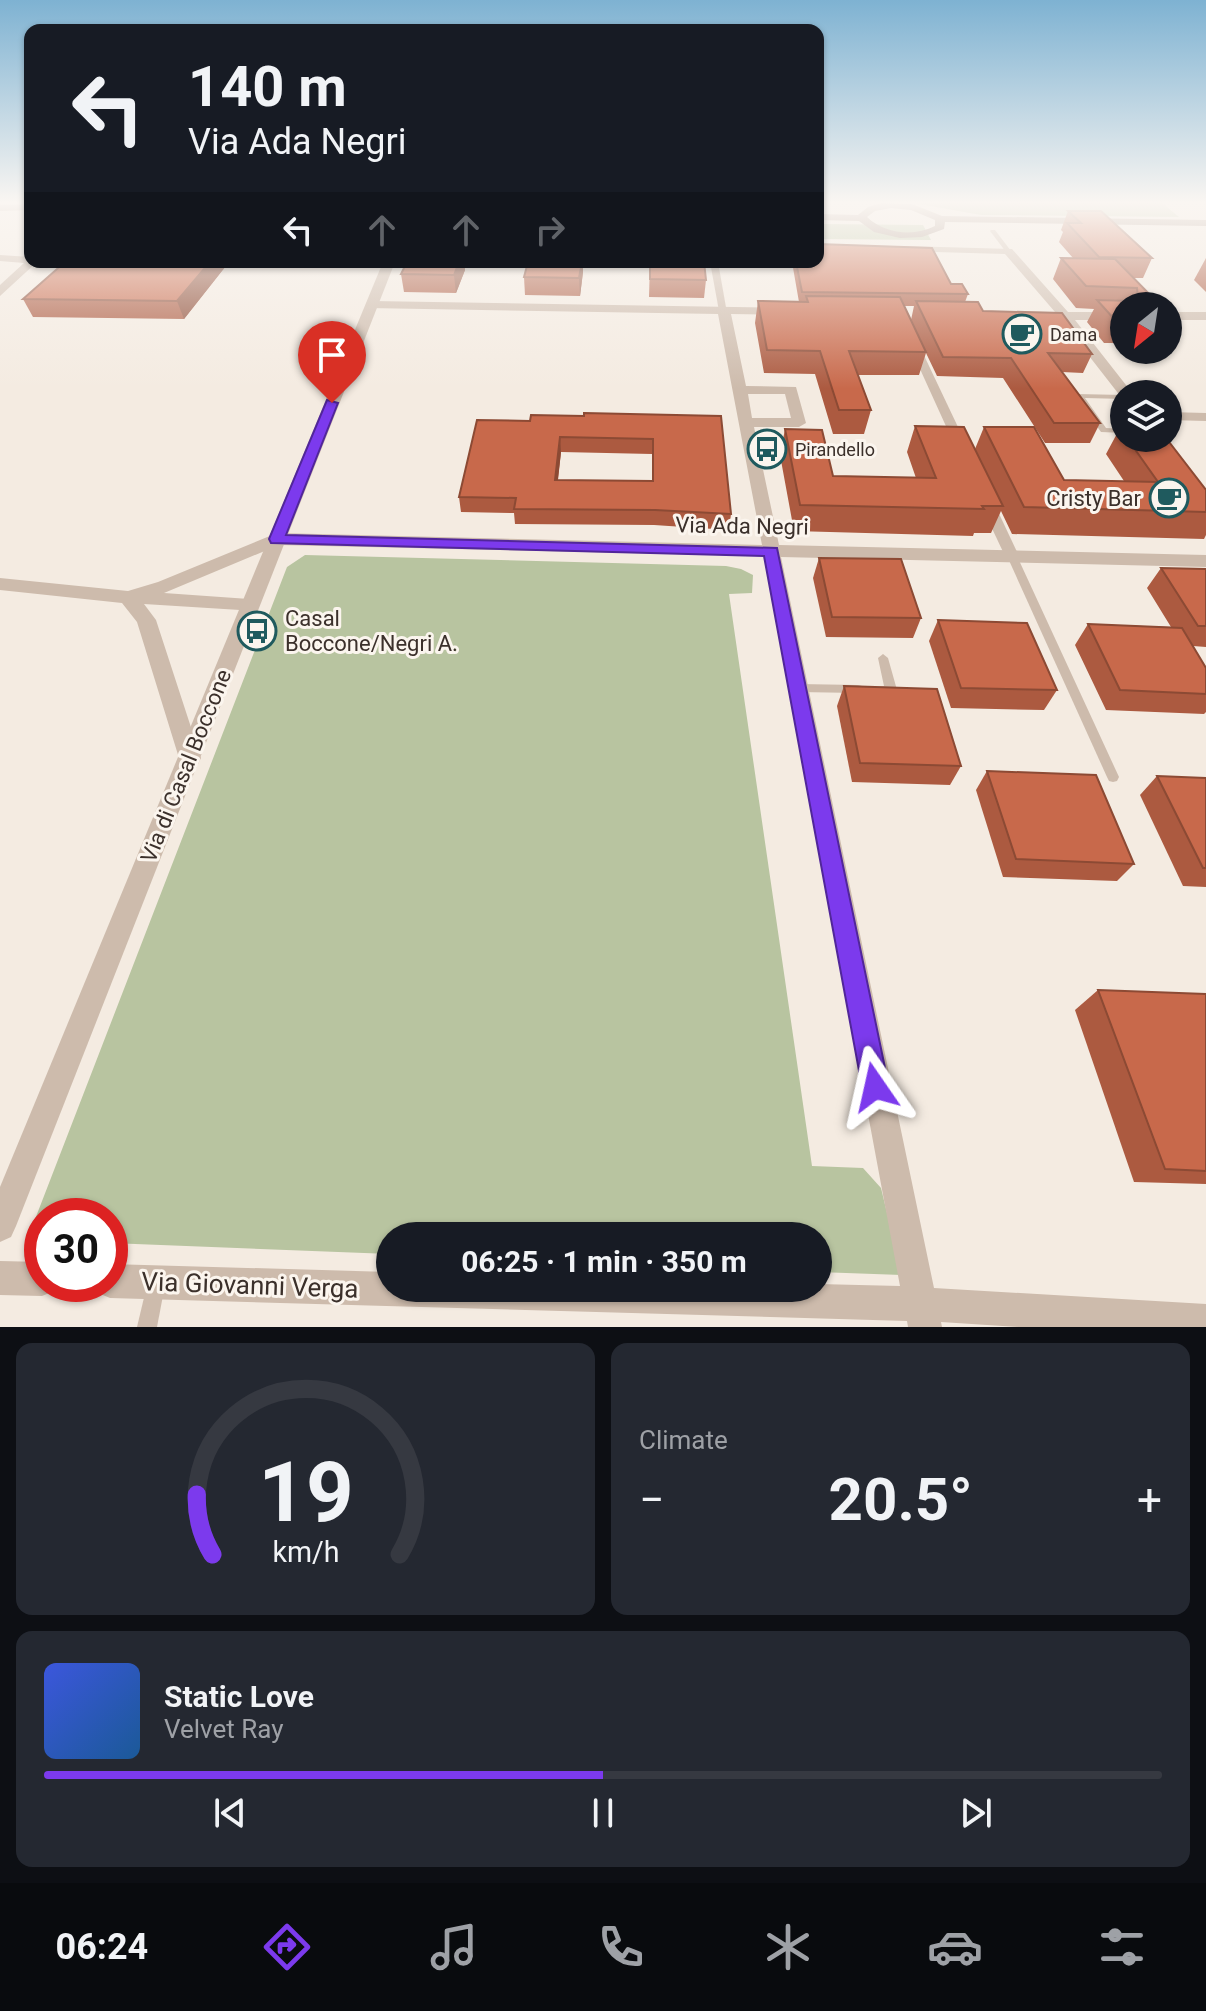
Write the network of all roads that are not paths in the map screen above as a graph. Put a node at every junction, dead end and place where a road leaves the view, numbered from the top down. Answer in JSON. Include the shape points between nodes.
{"nodes":[{"id":1,"x":1020,"y":265,"type":"edge"},
{"id":2,"x":24,"y":268,"type":"edge"},
{"id":3,"x":387,"y":268,"type":"edge"},
{"id":4,"x":715,"y":268,"type":"edge"},
{"id":5,"x":0,"y":292,"type":"edge"},
{"id":6,"x":372,"y":305,"type":"junction"},
{"id":7,"x":724,"y":311,"type":"junction"},
{"id":8,"x":795,"y":312,"type":"edge"},
{"id":9,"x":1025,"y":316,"type":"edge"},
{"id":10,"x":1065,"y":316,"type":"junction"},
{"id":11,"x":1110,"y":316,"type":"edge"},
{"id":12,"x":1182,"y":316,"type":"edge"},
{"id":13,"x":1206,"y":316,"type":"edge"},
{"id":14,"x":911,"y":340,"type":"edge"},
{"id":15,"x":1114,"y":380,"type":"edge"},
{"id":16,"x":740,"y":390,"type":"junction"},
{"id":17,"x":1110,"y":395,"type":"edge"},
{"id":18,"x":1182,"y":416,"type":"edge"},
{"id":19,"x":1206,"y":417,"type":"edge"},
{"id":20,"x":747,"y":422,"type":"junction"},
{"id":21,"x":1110,"y":430,"type":"edge"},
{"id":22,"x":968,"y":462,"type":"edge"},
{"id":23,"x":980,"y":489,"type":"edge"},
{"id":24,"x":277,"y":539,"type":"junction"},
{"id":25,"x":771,"y":551,"type":"junction"},
{"id":26,"x":1012,"y":556,"type":"junction"},
{"id":27,"x":1206,"y":561,"type":"edge"},
{"id":28,"x":0,"y":584,"type":"edge"},
{"id":29,"x":128,"y":597,"type":"junction"},
{"id":30,"x":249,"y":606,"type":"junction"},
{"id":31,"x":883,"y":658,"type":"dead end"},
{"id":32,"x":798,"y":688,"type":"junction"},
{"id":33,"x":190,"y":758,"type":"junction"},
{"id":34,"x":1113,"y":777,"type":"dead end"},
{"id":35,"x":0,"y":1226,"type":"edge"},
{"id":36,"x":0,"y":1278,"type":"edge"},
{"id":37,"x":24,"y":1279,"type":"edge"},
{"id":38,"x":128,"y":1281,"type":"edge"},
{"id":39,"x":157,"y":1282,"type":"junction"},
{"id":40,"x":922,"y":1316,"type":"edge"},
{"id":41,"x":1206,"y":1321,"type":"edge"},
{"id":42,"x":147,"y":1327,"type":"edge"}],
"edges":[{"from":1,"to":10,"type":"street"},
{"from":2,"to":5,"type":"street"},
{"from":3,"to":6,"type":"street","name":"Via di Casal Boccone"},
{"from":4,"to":7,"type":"street"},
{"from":6,"to":7,"type":"street"},
{"from":6,"to":24,"type":"street","name":"Via di Casal Boccone"},
{"from":7,"to":8,"type":"street"},
{"from":7,"to":16,"type":"street"},
{"from":9,"to":10,"type":"street"},
{"from":10,"to":11,"type":"street"},
{"from":10,"to":15,"type":"street"},
{"from":12,"to":13,"type":"street"},
{"from":14,"to":22,"type":"street"},
{"from":16,"to":20,"type":"street"},
{"from":16,"to":20,"type":"street","via":[[791,390],[799,423]]},
{"from":17,"to":21,"type":"lane","via":[[1079,396],[1104,430]]},
{"from":18,"to":19,"type":"street"},
{"from":20,"to":25,"type":"street"},
{"from":23,"to":26,"type":"street"},
{"from":24,"to":25,"type":"street","name":"Via Ada Negri"},
{"from":24,"to":29,"type":"street"},
{"from":24,"to":30,"type":"street","name":"Via di Casal Boccone"},
{"from":25,"to":26,"type":"street","name":"Via Ada Negri"},
{"from":25,"to":32,"type":"street"},
{"from":26,"to":27,"type":"street","name":"Via Ada Negri"},
{"from":26,"to":34,"type":"lane"},
{"from":28,"to":29,"type":"street"},
{"from":29,"to":30,"type":"street"},
{"from":29,"to":33,"type":"street","via":[[146,620]]},
{"from":30,"to":33,"type":"street","name":"Via di Casal Boccone"},
{"from":31,"to":32,"type":"lane","via":[[891,690]]},
{"from":32,"to":40,"type":"street"},
{"from":33,"to":35,"type":"street","name":"Via di Casal Boccone"},
{"from":36,"to":37,"type":"street"},
{"from":38,"to":39,"type":"street","name":"Via Giovanni Verga"},
{"from":39,"to":40,"type":"street","name":"Via Giovanni Verga"},
{"from":39,"to":42,"type":"lane"},
{"from":40,"to":41,"type":"street","name":"Via Giovanni Verga"}]}
